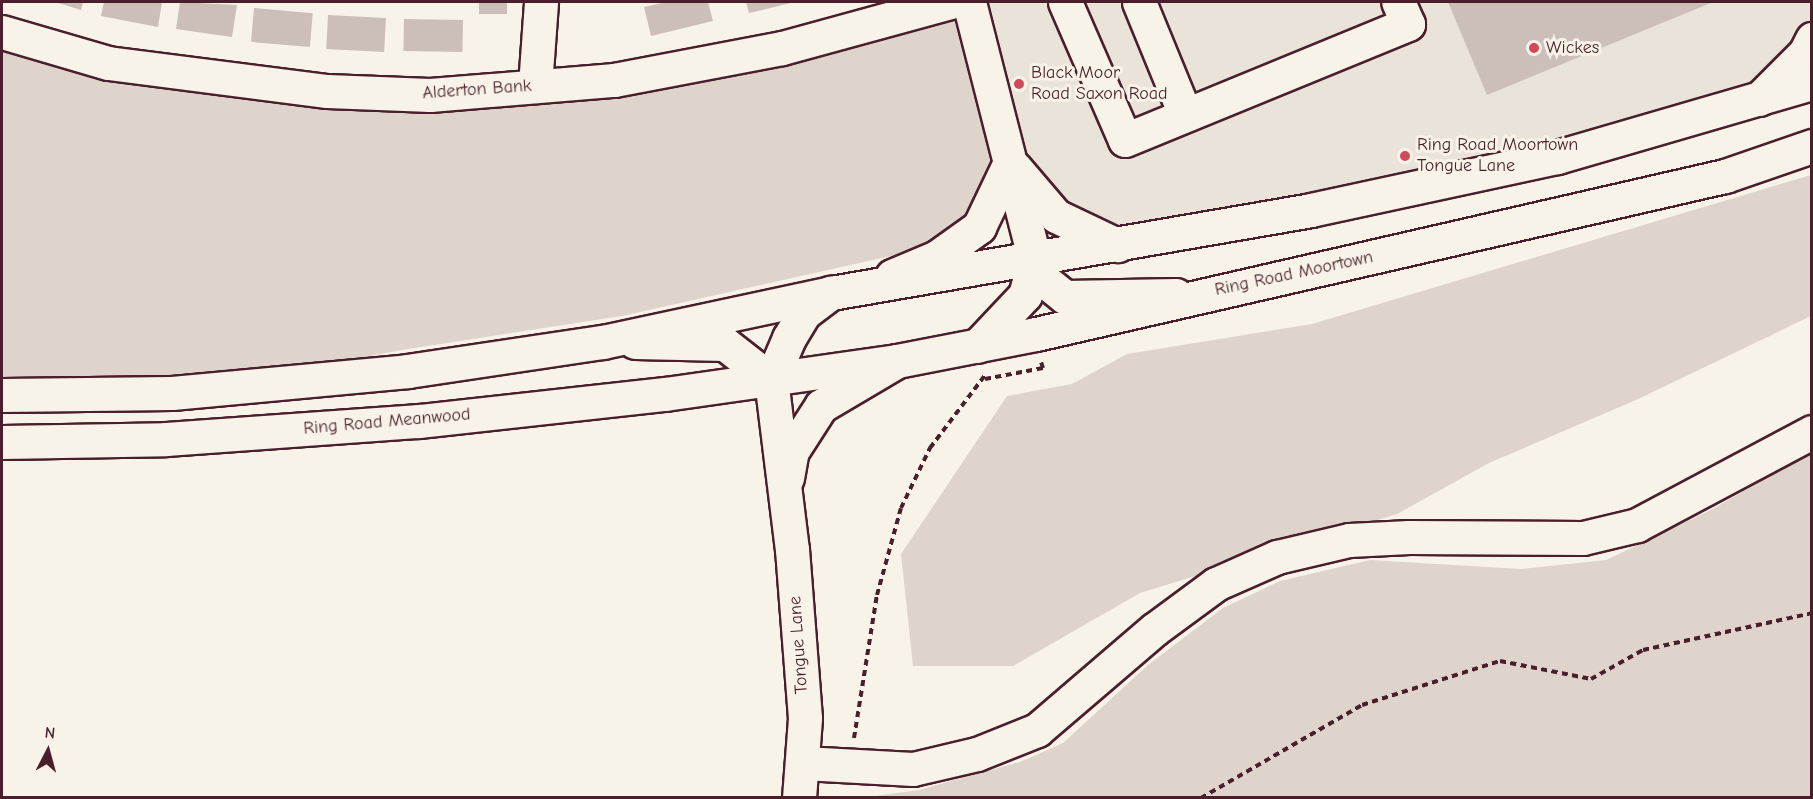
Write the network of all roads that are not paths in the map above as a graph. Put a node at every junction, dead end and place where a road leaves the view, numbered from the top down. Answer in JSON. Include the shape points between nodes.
{"nodes":[{"id":1,"x":541,"y":2,"type":"edge"},
{"id":2,"x":950,"y":2,"type":"edge"},
{"id":3,"x":969,"y":2,"type":"edge"},
{"id":4,"x":1065,"y":2,"type":"edge"},
{"id":5,"x":1139,"y":2,"type":"edge"},
{"id":6,"x":1398,"y":2,"type":"edge"},
{"id":7,"x":2,"y":32,"type":"edge"},
{"id":8,"x":1812,"y":39,"type":"edge"},
{"id":9,"x":1812,"y":83,"type":"edge"},
{"id":10,"x":535,"y":86,"type":"junction"},
{"id":11,"x":1759,"y":99,"type":"junction"},
{"id":12,"x":1185,"y":114,"type":"junction"},
{"id":13,"x":1812,"y":146,"type":"edge"},
{"id":14,"x":1010,"y":162,"type":"junction"},
{"id":15,"x":1117,"y":245,"type":"junction"},
{"id":16,"x":1035,"y":260,"type":"junction"},
{"id":17,"x":868,"y":286,"type":"junction"},
{"id":18,"x":831,"y":293,"type":"junction"},
{"id":19,"x":1199,"y":295,"type":"junction"},
{"id":20,"x":603,"y":342,"type":"junction"},
{"id":21,"x":977,"y":346,"type":"junction"},
{"id":22,"x":897,"y":361,"type":"junction"},
{"id":23,"x":771,"y":380,"type":"junction"},
{"id":24,"x":2,"y":395,"type":"edge"},
{"id":25,"x":1812,"y":432,"type":"edge"},
{"id":26,"x":2,"y":442,"type":"edge"},
{"id":27,"x":784,"y":492,"type":"junction"},
{"id":28,"x":803,"y":763,"type":"junction"},
{"id":29,"x":799,"y":798,"type":"edge"}],
"edges":[{"from":1,"to":10,"type":"main road"},
{"from":2,"to":10,"type":"main road","name":"Alderton Bank","via":[[782,48],[614,81]]},
{"from":3,"to":14,"type":"main road"},
{"from":4,"to":12,"type":"main road","via":[[1125,140]]},
{"from":5,"to":12,"type":"main road"},
{"from":6,"to":12,"type":"main road","via":[[1408,24]]},
{"from":7,"to":10,"type":"main road","name":"Alderton Bank","via":[[108,63],[327,91],[430,95]]},
{"from":8,"to":11,"type":"main road","via":[[1806,53]]},
{"from":9,"to":11,"type":"main road"},
{"from":11,"to":15,"type":"main road","via":[[1546,159],[1311,210]]},
{"from":13,"to":19,"type":"main road","name":"Ring Road Moortown","via":[[1725,176]]},
{"from":14,"to":15,"type":"main road","via":[[1056,216]]},
{"from":14,"to":16,"type":"main road"},
{"from":14,"to":17,"type":"main road","via":[[979,227],[937,257]]},
{"from":15,"to":16,"type":"main road"},
{"from":16,"to":17,"type":"main road"},
{"from":16,"to":19,"type":"main road","via":[[1046,281],[1065,297]]},
{"from":16,"to":21,"type":"main road","via":[[1024,295]]},
{"from":17,"to":18,"type":"main road"},
{"from":18,"to":20,"type":"main road"},
{"from":18,"to":23,"type":"main road","via":[[804,314]]},
{"from":19,"to":21,"type":"main road","name":"Ring Road Moortown"},
{"from":20,"to":23,"type":"main road","via":[[725,344]]},
{"from":20,"to":24,"type":"main road","via":[[408,371],[172,393]]},
{"from":21,"to":22,"type":"main road","name":"Ring Road Moortown"},
{"from":22,"to":23,"type":"main road","name":"Ring Road Moortown"},
{"from":22,"to":27,"type":"main road","name":"Tongue Lane","via":[[820,406],[792,451]]},
{"from":23,"to":26,"type":"main road","name":"Ring Road Meanwood","via":[[419,421],[166,439]]},
{"from":23,"to":27,"type":"main road","name":"Tongue Lane"},
{"from":25,"to":28,"type":"main road","via":[[1637,525],[1594,536],[1369,539],[1277,557],[1216,584],[1155,629],[1037,730],[977,754],[913,769]]},
{"from":27,"to":28,"type":"main road","name":"Tongue Lane","via":[[805,718]]},
{"from":28,"to":29,"type":"main road","name":"Tongue Lane"}]}
